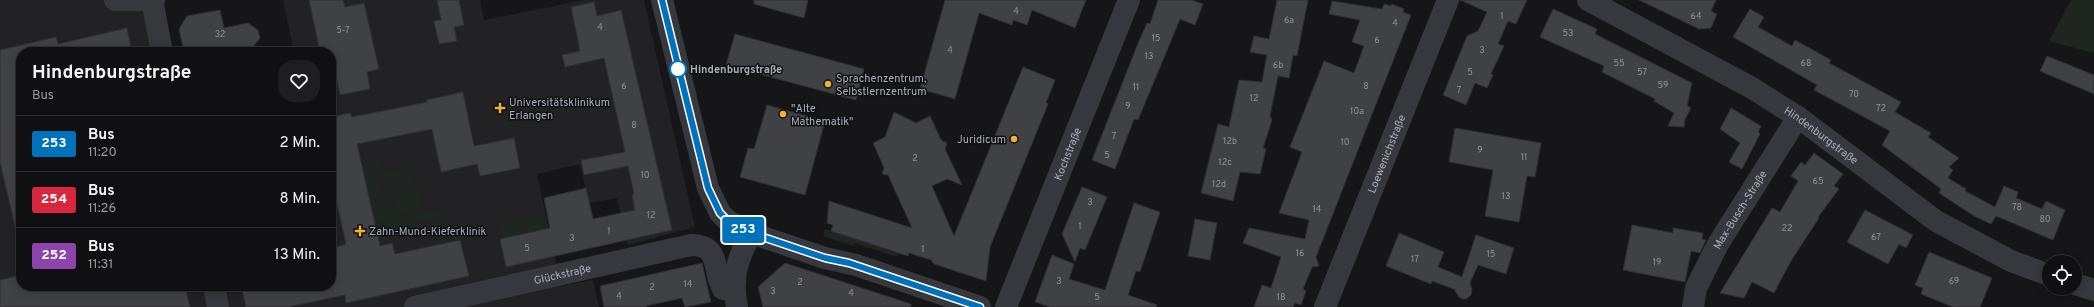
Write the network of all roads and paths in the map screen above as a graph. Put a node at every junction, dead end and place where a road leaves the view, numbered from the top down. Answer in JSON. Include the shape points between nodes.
{"nodes":[{"id":1,"x":115,"y":0,"type":"edge"},
{"id":2,"x":153,"y":0,"type":"edge"},
{"id":3,"x":662,"y":0,"type":"edge"},
{"id":4,"x":1129,"y":0,"type":"edge"},
{"id":5,"x":1448,"y":0,"type":"edge"},
{"id":6,"x":1588,"y":0,"type":"edge"},
{"id":7,"x":161,"y":47,"type":"edge"},
{"id":8,"x":1798,"y":117,"type":"junction"},
{"id":9,"x":752,"y":234,"type":"junction"},
{"id":10,"x":2042,"y":272,"type":"edge"},
{"id":11,"x":2082,"y":286,"type":"edge"},
{"id":12,"x":2094,"y":290,"type":"edge"},
{"id":13,"x":215,"y":291,"type":"edge"},
{"id":14,"x":736,"y":299,"type":"edge"},
{"id":15,"x":218,"y":307,"type":"edge"},
{"id":16,"x":415,"y":307,"type":"edge"},
{"id":17,"x":980,"y":307,"type":"edge"},
{"id":18,"x":1006,"y":307,"type":"edge"},
{"id":19,"x":1325,"y":307,"type":"edge"},
{"id":20,"x":1693,"y":307,"type":"edge"}],
"edges":[{"from":1,"to":2,"type":"street"},
{"from":2,"to":7,"type":"street"},
{"from":3,"to":9,"type":"street","via":[[713,202],[727,220]]},
{"from":4,"to":18,"type":"street","name":"Kochstraße"},
{"from":5,"to":19,"type":"street","name":"Loewenichstraße"},
{"from":6,"to":8,"type":"street","name":"Hindenburgstraße","via":[[1752,88]]},
{"from":8,"to":10,"type":"street","name":"Hindenburgstraße","via":[[1936,221],[2011,261]]},
{"from":8,"to":20,"type":"street","name":"Max-Busch-Straße","via":[[1718,244],[1696,288]]},
{"from":9,"to":14,"type":"street","via":[[739,257],[735,272]]},
{"from":9,"to":17,"type":"street"},
{"from":11,"to":12,"type":"street"},
{"from":13,"to":15,"type":"street"},
{"from":14,"to":16,"type":"street","name":"Glückstraße","via":[[720,286],[714,259],[709,251],[698,246],[682,247]]}]}
